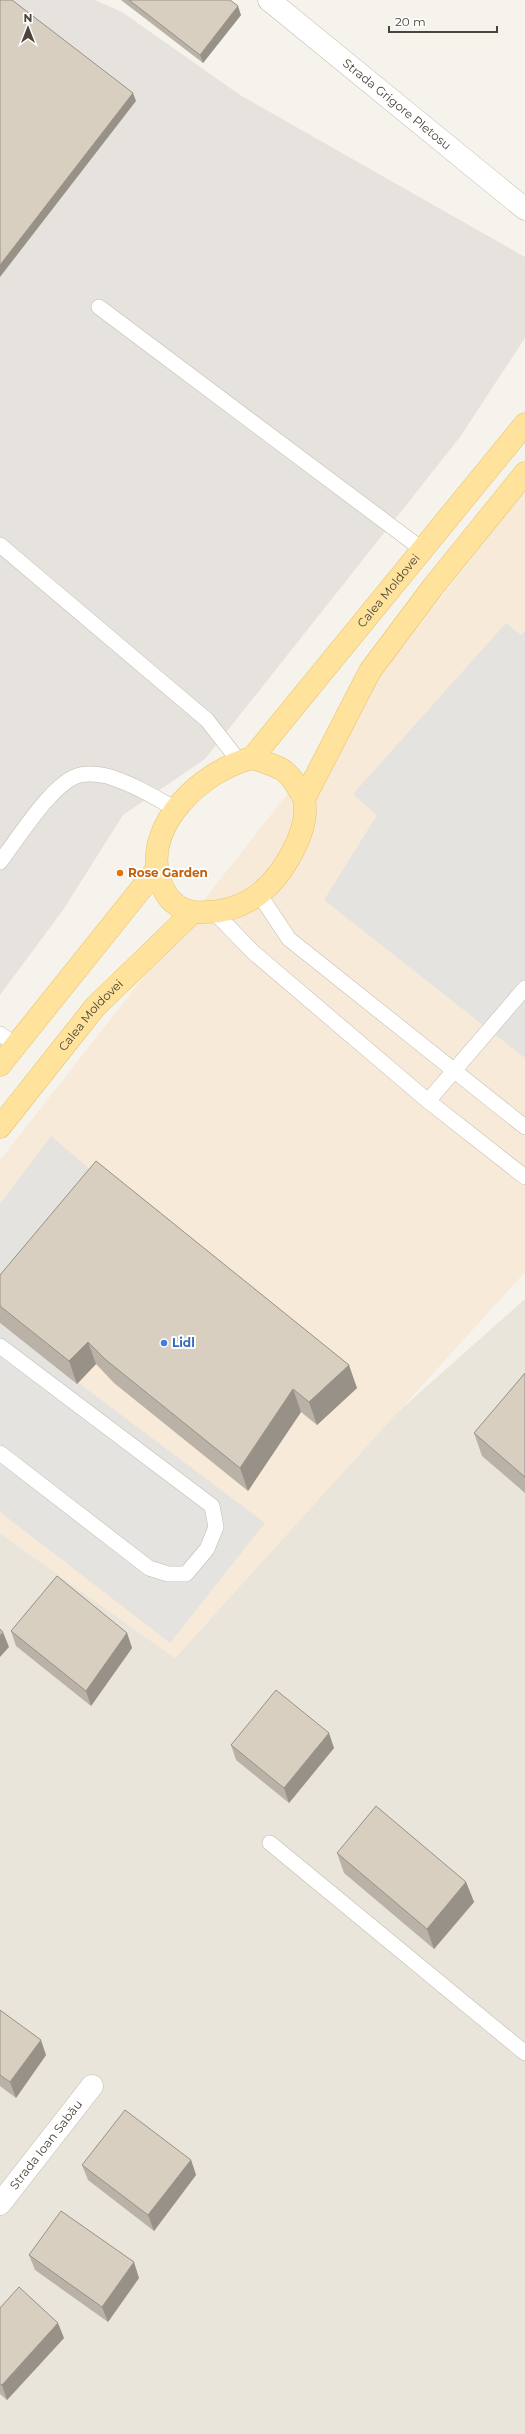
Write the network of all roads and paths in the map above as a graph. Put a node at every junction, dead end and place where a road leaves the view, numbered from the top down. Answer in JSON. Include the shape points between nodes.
{"nodes":[{"id":1,"x":269,"y":0,"type":"edge"},
{"id":2,"x":525,"y":209,"type":"edge"},
{"id":3,"x":99,"y":307,"type":"dead end"},
{"id":4,"x":525,"y":424,"type":"edge"},
{"id":5,"x":525,"y":473,"type":"edge"},
{"id":6,"x":0,"y":545,"type":"edge"},
{"id":7,"x":424,"y":550,"type":"junction"},
{"id":8,"x":246,"y":760,"type":"junction"},
{"id":9,"x":304,"y":799,"type":"junction"},
{"id":10,"x":176,"y":809,"type":"junction"},
{"id":11,"x":0,"y":862,"type":"edge"},
{"id":12,"x":157,"y":869,"type":"junction"},
{"id":13,"x":259,"y":894,"type":"junction"},
{"id":14,"x":214,"y":912,"type":"junction"},
{"id":15,"x":192,"y":913,"type":"junction"},
{"id":16,"x":525,"y":988,"type":"edge"},
{"id":17,"x":8,"y":1040,"type":"edge"},
{"id":18,"x":0,"y":1065,"type":"edge"},
{"id":19,"x":455,"y":1071,"type":"junction"},
{"id":20,"x":428,"y":1101,"type":"junction"},
{"id":21,"x":0,"y":1127,"type":"edge"},
{"id":22,"x":525,"y":1128,"type":"edge"},
{"id":23,"x":525,"y":1177,"type":"edge"},
{"id":24,"x":0,"y":1346,"type":"edge"},
{"id":25,"x":0,"y":1453,"type":"edge"},
{"id":26,"x":270,"y":1843,"type":"dead end"},
{"id":27,"x":525,"y":2052,"type":"edge"},
{"id":28,"x":92,"y":2086,"type":"dead end"},
{"id":29,"x":0,"y":2204,"type":"edge"}],
"edges":[{"from":1,"to":2,"type":"street","name":"Strada Grigore Pletosu"},
{"from":3,"to":7,"type":"lane"},
{"from":4,"to":7,"type":"main road","name":"Calea Moldovei"},
{"from":5,"to":9,"type":"main road","via":[[433,587],[370,671]]},
{"from":6,"to":8,"type":"lane","via":[[207,720]]},
{"from":7,"to":8,"type":"main road","name":"Calea Moldovei"},
{"from":8,"to":9,"type":"main road","via":[[281,769],[294,780]]},
{"from":8,"to":10,"type":"main road","via":[[225,768],[199,785]]},
{"from":9,"to":13,"type":"main road","via":[[304,824],[291,857]]},
{"from":10,"to":11,"type":"lane","via":[[106,776],[78,775],[45,801]]},
{"from":10,"to":12,"type":"main road","via":[[156,851]]},
{"from":12,"to":15,"type":"main road","via":[[162,888],[174,903]]},
{"from":12,"to":17,"type":"main road"},
{"from":13,"to":14,"type":"main road","via":[[236,907]]},
{"from":13,"to":19,"type":"lane","via":[[289,939]]},
{"from":14,"to":15,"type":"main road"},
{"from":14,"to":20,"type":"lane","via":[[254,953]]},
{"from":15,"to":21,"type":"main road","name":"Calea Moldovei","via":[[95,1007]]},
{"from":16,"to":19,"type":"lane"},
{"from":17,"to":18,"type":"main road"},
{"from":19,"to":20,"type":"lane"},
{"from":19,"to":22,"type":"lane"},
{"from":20,"to":23,"type":"lane"},
{"from":24,"to":25,"type":"lane","via":[[212,1506],[216,1528],[207,1549],[186,1574],[168,1574],[149,1568]]},
{"from":26,"to":27,"type":"lane"},
{"from":28,"to":29,"type":"street","name":"Strada Ioan Sabău"}]}
